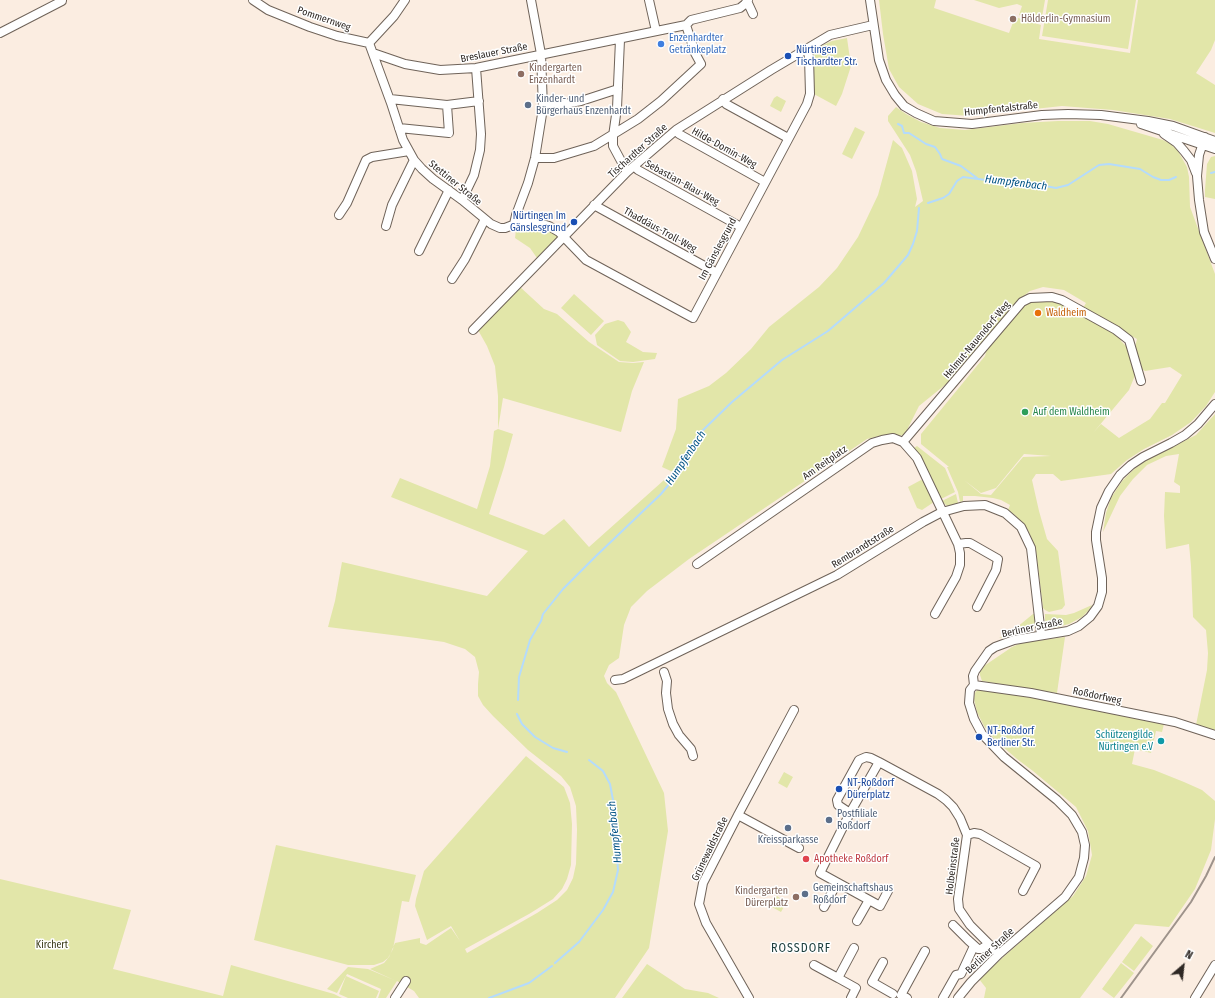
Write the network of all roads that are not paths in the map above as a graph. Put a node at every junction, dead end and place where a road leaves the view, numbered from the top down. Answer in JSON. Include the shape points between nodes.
{"nodes":[{"id":1,"x":253,"y":0,"type":"edge"},
{"id":2,"x":405,"y":0,"type":"edge"},
{"id":3,"x":531,"y":0,"type":"edge"},
{"id":4,"x":649,"y":0,"type":"edge"},
{"id":5,"x":747,"y":0,"type":"edge"},
{"id":6,"x":870,"y":0,"type":"edge"},
{"id":7,"x":62,"y":1,"type":"edge"},
{"id":8,"x":753,"y":14,"type":"dead end"},
{"id":9,"x":686,"y":25,"type":"junction"},
{"id":10,"x":873,"y":25,"type":"junction"},
{"id":11,"x":656,"y":31,"type":"junction"},
{"id":12,"x":0,"y":33,"type":"edge"},
{"id":13,"x":620,"y":40,"type":"junction"},
{"id":14,"x":369,"y":43,"type":"junction"},
{"id":15,"x":807,"y":49,"type":"junction"},
{"id":16,"x":373,"y":54,"type":"junction"},
{"id":17,"x":541,"y":54,"type":"junction"},
{"id":18,"x":476,"y":68,"type":"junction"},
{"id":19,"x":618,"y":89,"type":"junction"},
{"id":20,"x":390,"y":99,"type":"junction"},
{"id":21,"x":723,"y":100,"type":"junction"},
{"id":22,"x":479,"y":101,"type":"junction"},
{"id":23,"x":447,"y":105,"type":"junction"},
{"id":24,"x":543,"y":108,"type":"junction"},
{"id":25,"x":1121,"y":118,"type":"junction"},
{"id":26,"x":1150,"y":127,"type":"junction"},
{"id":27,"x":399,"y":128,"type":"junction"},
{"id":28,"x":676,"y":130,"type":"junction"},
{"id":29,"x":613,"y":136,"type":"junction"},
{"id":30,"x":788,"y":138,"type":"junction"},
{"id":31,"x":1204,"y":140,"type":"junction"},
{"id":32,"x":1215,"y":141,"type":"edge"},
{"id":33,"x":1215,"y":149,"type":"edge"},
{"id":34,"x":409,"y":151,"type":"junction"},
{"id":35,"x":535,"y":158,"type":"junction"},
{"id":36,"x":414,"y":160,"type":"junction"},
{"id":37,"x":634,"y":166,"type":"junction"},
{"id":38,"x":627,"y":172,"type":"junction"},
{"id":39,"x":1197,"y":176,"type":"junction"},
{"id":40,"x":765,"y":182,"type":"junction"},
{"id":41,"x":449,"y":190,"type":"junction"},
{"id":42,"x":462,"y":200,"type":"junction"},
{"id":43,"x":594,"y":206,"type":"junction"},
{"id":44,"x":339,"y":215,"type":"dead end"},
{"id":45,"x":485,"y":219,"type":"junction"},
{"id":46,"x":514,"y":224,"type":"junction"},
{"id":47,"x":386,"y":226,"type":"dead end"},
{"id":48,"x":742,"y":227,"type":"junction"},
{"id":49,"x":563,"y":237,"type":"junction"},
{"id":50,"x":419,"y":252,"type":"dead end"},
{"id":51,"x":1215,"y":258,"type":"edge"},
{"id":52,"x":716,"y":273,"type":"junction"},
{"id":53,"x":452,"y":279,"type":"dead end"},
{"id":54,"x":473,"y":330,"type":"dead end"},
{"id":55,"x":1141,"y":381,"type":"dead end"},
{"id":56,"x":1215,"y":404,"type":"edge"},
{"id":57,"x":903,"y":442,"type":"junction"},
{"id":58,"x":942,"y":512,"type":"junction"},
{"id":59,"x":958,"y":544,"type":"junction"},
{"id":60,"x":697,"y":564,"type":"dead end"},
{"id":61,"x":977,"y":607,"type":"dead end"},
{"id":62,"x":935,"y":614,"type":"dead end"},
{"id":63,"x":1041,"y":635,"type":"junction"},
{"id":64,"x":664,"y":672,"type":"dead end"},
{"id":65,"x":615,"y":680,"type":"dead end"},
{"id":66,"x":974,"y":685,"type":"junction"},
{"id":67,"x":794,"y":710,"type":"dead end"},
{"id":68,"x":1215,"y":735,"type":"edge"},
{"id":69,"x":693,"y":756,"type":"dead end"},
{"id":70,"x":879,"y":762,"type":"junction"},
{"id":71,"x":850,"y":813,"type":"junction"},
{"id":72,"x":738,"y":815,"type":"junction"},
{"id":73,"x":967,"y":834,"type":"junction"},
{"id":74,"x":799,"y":848,"type":"dead end"},
{"id":75,"x":838,"y":883,"type":"junction"},
{"id":76,"x":888,"y":891,"type":"dead end"},
{"id":77,"x":1023,"y":891,"type":"dead end"},
{"id":78,"x":869,"y":900,"type":"junction"},
{"id":79,"x":824,"y":907,"type":"dead end"},
{"id":80,"x":857,"y":922,"type":"dead end"},
{"id":81,"x":953,"y":925,"type":"dead end"},
{"id":82,"x":989,"y":944,"type":"junction"},
{"id":83,"x":974,"y":946,"type":"junction"},
{"id":84,"x":854,"y":948,"type":"dead end"},
{"id":85,"x":925,"y":951,"type":"dead end"},
{"id":86,"x":999,"y":954,"type":"junction"},
{"id":87,"x":883,"y":962,"type":"dead end"},
{"id":88,"x":814,"y":965,"type":"dead end"},
{"id":89,"x":1215,"y":965,"type":"edge"},
{"id":90,"x":838,"y":978,"type":"junction"},
{"id":91,"x":406,"y":981,"type":"dead end"},
{"id":92,"x":893,"y":994,"type":"edge"},
{"id":93,"x":395,"y":998,"type":"edge"},
{"id":94,"x":749,"y":998,"type":"edge"},
{"id":95,"x":851,"y":998,"type":"edge"},
{"id":96,"x":907,"y":998,"type":"edge"},
{"id":97,"x":943,"y":998,"type":"edge"},
{"id":98,"x":958,"y":998,"type":"edge"},
{"id":99,"x":1195,"y":998,"type":"edge"}],
"edges":[{"from":1,"to":14,"type":"street","name":"Pommernweg","via":[[268,10],[310,27]]},
{"from":2,"to":14,"type":"street"},
{"from":3,"to":17,"type":"street"},
{"from":4,"to":11,"type":"street"},
{"from":5,"to":8,"type":"street"},
{"from":5,"to":9,"type":"street","name":"Breslauer Straße","via":[[740,8],[691,20]]},
{"from":6,"to":10,"type":"street","name":"Humpfentalstraße"},
{"from":7,"to":12,"type":"street"},
{"from":9,"to":11,"type":"street","name":"Breslauer Straße"},
{"from":9,"to":29,"type":"street","via":[[695,54],[701,64],[661,101]]},
{"from":10,"to":15,"type":"street","name":"Tischardter Straße","via":[[830,35]]},
{"from":10,"to":25,"type":"street","name":"Humpfentalstraße","via":[[882,72],[892,92],[904,106],[934,120],[972,124],[1068,114]]},
{"from":11,"to":13,"type":"street","name":"Breslauer Straße"},
{"from":13,"to":17,"type":"street","name":"Breslauer Straße"},
{"from":13,"to":19,"type":"street"},
{"from":14,"to":16,"type":"street","name":"Stettiner Straße"},
{"from":15,"to":21,"type":"street","name":"Tischardter Straße"},
{"from":15,"to":30,"type":"street","name":"Im Gänslesgrund","via":[[810,94]]},
{"from":16,"to":18,"type":"street","name":"Breslauer Straße","via":[[405,64],[434,69]]},
{"from":16,"to":20,"type":"street","name":"Stettiner Straße"},
{"from":17,"to":18,"type":"street","name":"Breslauer Straße"},
{"from":17,"to":24,"type":"street"},
{"from":18,"to":22,"type":"street"},
{"from":19,"to":24,"type":"street","via":[[581,101]]},
{"from":19,"to":29,"type":"street"},
{"from":20,"to":23,"type":"street"},
{"from":20,"to":27,"type":"street","name":"Stettiner Straße"},
{"from":21,"to":28,"type":"street","name":"Tischardter Straße"},
{"from":21,"to":30,"type":"street"},
{"from":22,"to":23,"type":"street"},
{"from":22,"to":42,"type":"street","via":[[480,150],[474,174]]},
{"from":23,"to":27,"type":"street","via":[[449,133]]},
{"from":24,"to":35,"type":"street"},
{"from":25,"to":26,"type":"street","name":"Humpfentalstraße"},
{"from":25,"to":31,"type":"street","name":"Humpfentalstraße","via":[[1173,126]]},
{"from":26,"to":31,"type":"street","name":"Humpfentalstraße"},
{"from":26,"to":39,"type":"street","via":[[1177,143],[1191,160]]},
{"from":27,"to":34,"type":"street","name":"Stettiner Straße"},
{"from":28,"to":37,"type":"street","name":"Tischardter Straße"},
{"from":28,"to":40,"type":"street","name":"Hilde-Domin-Weg"},
{"from":29,"to":35,"type":"street","via":[[567,155]]},
{"from":29,"to":38,"type":"street","via":[[613,146]]},
{"from":30,"to":40,"type":"street","name":"Im Gänslesgrund"},
{"from":31,"to":32,"type":"street","name":"Humpfentalstraße"},
{"from":31,"to":33,"type":"street","name":"Humpfentalstraße"},
{"from":31,"to":39,"type":"street"},
{"from":34,"to":36,"type":"street","name":"Stettiner Straße"},
{"from":34,"to":44,"type":"street","via":[[366,160]]},
{"from":35,"to":46,"type":"street"},
{"from":36,"to":41,"type":"street","name":"Stettiner Straße","via":[[433,179]]},
{"from":36,"to":47,"type":"street","via":[[392,205]]},
{"from":37,"to":38,"type":"street","name":"Tischardter Straße"},
{"from":37,"to":48,"type":"street","name":"Sebastian-Blau-Weg"},
{"from":38,"to":43,"type":"street","name":"Tischardter Straße"},
{"from":39,"to":51,"type":"street","via":[[1201,219]]},
{"from":40,"to":48,"type":"street","name":"Im Gänslesgrund"},
{"from":41,"to":42,"type":"street","name":"Stettiner Straße"},
{"from":41,"to":50,"type":"street"},
{"from":42,"to":45,"type":"street","name":"Stettiner Straße"},
{"from":43,"to":49,"type":"street","name":"Tischardter Straße"},
{"from":43,"to":52,"type":"street","name":"Thaddäus-Troll-Weg"},
{"from":45,"to":46,"type":"street","name":"Stettiner Straße","via":[[500,228]]},
{"from":45,"to":53,"type":"street","via":[[466,260]]},
{"from":46,"to":49,"type":"street","name":"Stettiner Straße","via":[[523,221],[542,223]]},
{"from":48,"to":52,"type":"street","name":"Im Gänslesgrund"},
{"from":49,"to":52,"type":"street","name":"Im Gänslesgrund","via":[[586,260],[692,318]]},
{"from":49,"to":54,"type":"street","name":"Tischardter Straße"},
{"from":55,"to":57,"type":"street","name":"Helmut-Nauendorf-Weg","via":[[1129,340],[1116,330],[1062,300],[1052,297],[1030,298],[1022,302]]},
{"from":56,"to":63,"type":"street","name":"Berliner Straße","via":[[1192,430],[1131,465],[1114,483],[1102,504],[1097,524],[1096,540],[1102,585],[1098,606],[1090,618],[1079,626],[1068,631]]},
{"from":57,"to":58,"type":"street","via":[[917,458]]},
{"from":57,"to":60,"type":"street","name":"Am Reitplatz","via":[[893,438],[872,443]]},
{"from":58,"to":59,"type":"street"},
{"from":58,"to":63,"type":"street","name":"Rembrandtstraße","via":[[964,506],[985,506],[1005,513],[1021,527],[1031,548]]},
{"from":58,"to":65,"type":"street","name":"Rembrandtstraße","via":[[837,576],[623,679]]},
{"from":59,"to":61,"type":"street","via":[[970,543],[998,559],[995,573]]},
{"from":59,"to":62,"type":"street","via":[[960,565]]},
{"from":63,"to":66,"type":"street","name":"Berliner Straße","via":[[1004,643],[989,651],[974,673]]},
{"from":64,"to":69,"type":"street","via":[[667,681],[668,709],[676,730],[691,749]]},
{"from":66,"to":68,"type":"street","name":"Roßdorfweg","via":[[1031,693],[1152,717]]},
{"from":66,"to":86,"type":"street","name":"Berliner Straße","via":[[970,690],[969,703],[982,734],[1004,757],[1065,807],[1082,832],[1085,845],[1082,871],[1071,891]]},
{"from":67,"to":72,"type":"street","name":"Grünewaldstraße"},
{"from":70,"to":71,"type":"street"},
{"from":70,"to":71,"type":"street","via":[[868,757],[863,758],[853,770],[837,802]]},
{"from":70,"to":73,"type":"street","name":"Holbeinstraße","via":[[946,800],[960,818]]},
{"from":71,"to":75,"type":"street","via":[[820,872]]},
{"from":72,"to":74,"type":"street"},
{"from":72,"to":94,"type":"street","name":"Grünewaldstraße","via":[[703,884],[699,904],[706,923]]},
{"from":73,"to":77,"type":"street","via":[[980,834],[1036,866]]},
{"from":73,"to":82,"type":"street","name":"Holbeinstraße","via":[[958,899],[960,909],[970,925]]},
{"from":75,"to":78,"type":"street"},
{"from":75,"to":79,"type":"street"},
{"from":76,"to":78,"type":"street","via":[[880,906]]},
{"from":78,"to":80,"type":"street"},
{"from":81,"to":83,"type":"street"},
{"from":82,"to":83,"type":"street","via":[[981,949]]},
{"from":82,"to":86,"type":"street","name":"Holbeinstraße"},
{"from":83,"to":97,"type":"street","via":[[961,974],[956,975]]},
{"from":84,"to":90,"type":"street"},
{"from":85,"to":96,"type":"street","via":[[901,995]]},
{"from":86,"to":98,"type":"street","name":"Berliner Straße"},
{"from":87,"to":92,"type":"street","via":[[872,982]]},
{"from":88,"to":90,"type":"street"},
{"from":89,"to":99,"type":"street"},
{"from":90,"to":95,"type":"street","via":[[856,988]]},
{"from":91,"to":93,"type":"street"}]}
